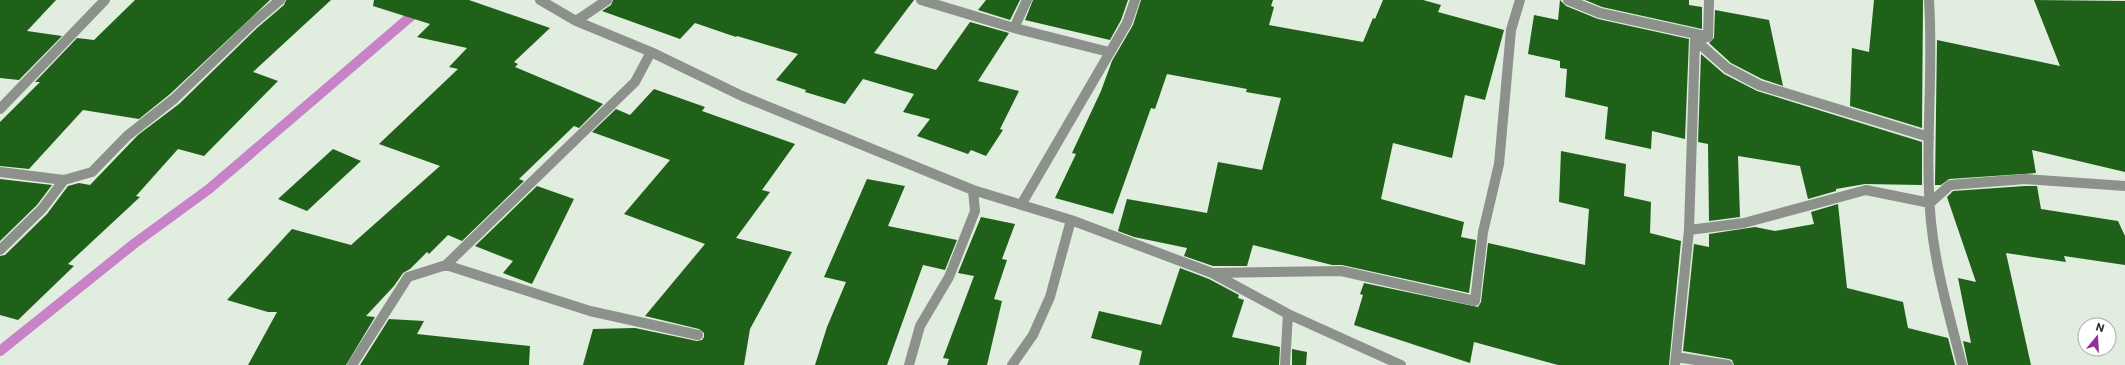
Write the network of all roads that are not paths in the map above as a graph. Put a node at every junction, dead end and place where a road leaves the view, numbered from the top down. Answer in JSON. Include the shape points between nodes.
{"nodes":[{"id":1,"x":105,"y":0,"type":"edge"},
{"id":2,"x":280,"y":0,"type":"edge"},
{"id":3,"x":540,"y":0,"type":"edge"},
{"id":4,"x":607,"y":0,"type":"edge"},
{"id":5,"x":921,"y":0,"type":"edge"},
{"id":6,"x":1027,"y":0,"type":"edge"},
{"id":7,"x":1135,"y":0,"type":"edge"},
{"id":8,"x":1520,"y":0,"type":"edge"},
{"id":9,"x":1568,"y":0,"type":"edge"},
{"id":10,"x":1709,"y":0,"type":"edge"},
{"id":11,"x":1929,"y":0,"type":"edge"},
{"id":12,"x":576,"y":21,"type":"junction"},
{"id":13,"x":1014,"y":28,"type":"junction"},
{"id":14,"x":1708,"y":37,"type":"junction"},
{"id":15,"x":1695,"y":40,"type":"junction"},
{"id":16,"x":651,"y":52,"type":"junction"},
{"id":17,"x":1109,"y":52,"type":"junction"},
{"id":18,"x":0,"y":109,"type":"edge"},
{"id":19,"x":1929,"y":137,"type":"junction"},
{"id":20,"x":0,"y":172,"type":"edge"},
{"id":21,"x":64,"y":180,"type":"junction"},
{"id":22,"x":2125,"y":186,"type":"edge"},
{"id":23,"x":973,"y":190,"type":"junction"},
{"id":24,"x":1930,"y":203,"type":"junction"},
{"id":25,"x":1021,"y":205,"type":"junction"},
{"id":26,"x":1071,"y":220,"type":"junction"},
{"id":27,"x":1689,"y":230,"type":"junction"},
{"id":28,"x":0,"y":250,"type":"edge"},
{"id":29,"x":446,"y":265,"type":"junction"},
{"id":30,"x":1212,"y":273,"type":"junction"},
{"id":31,"x":1288,"y":314,"type":"junction"},
{"id":32,"x":698,"y":335,"type":"dead end"},
{"id":33,"x":1676,"y":361,"type":"edge"},
{"id":34,"x":352,"y":365,"type":"edge"},
{"id":35,"x":909,"y":365,"type":"edge"},
{"id":36,"x":1012,"y":365,"type":"edge"},
{"id":37,"x":1285,"y":365,"type":"edge"},
{"id":38,"x":1401,"y":365,"type":"edge"},
{"id":39,"x":1728,"y":365,"type":"edge"},
{"id":40,"x":1962,"y":365,"type":"edge"}],
"edges":[{"from":1,"to":18,"type":"street"},
{"from":2,"to":21,"type":"street","via":[[174,99],[127,136],[92,172]]},
{"from":3,"to":12,"type":"street"},
{"from":4,"to":12,"type":"street"},
{"from":5,"to":13,"type":"street"},
{"from":6,"to":13,"type":"street"},
{"from":7,"to":17,"type":"street","via":[[1126,23]]},
{"from":8,"to":30,"type":"street","via":[[1511,30],[1499,164],[1483,232],[1475,300],[1341,271]]},
{"from":9,"to":14,"type":"street","via":[[1600,13]]},
{"from":10,"to":14,"type":"street"},
{"from":11,"to":19,"type":"street","via":[[1932,33]]},
{"from":12,"to":16,"type":"street"},
{"from":13,"to":17,"type":"street"},
{"from":14,"to":15,"type":"street"},
{"from":15,"to":19,"type":"street","via":[[1727,68],[1759,85]]},
{"from":15,"to":27,"type":"street"},
{"from":16,"to":23,"type":"street","via":[[742,96]]},
{"from":16,"to":29,"type":"street","via":[[635,82]]},
{"from":17,"to":25,"type":"street"},
{"from":19,"to":24,"type":"street"},
{"from":20,"to":21,"type":"street"},
{"from":21,"to":28,"type":"street","via":[[42,209]]},
{"from":22,"to":24,"type":"street","via":[[2025,179],[1950,185]]},
{"from":23,"to":25,"type":"street"},
{"from":23,"to":35,"type":"street","via":[[975,211],[949,276],[920,326]]},
{"from":24,"to":27,"type":"street","via":[[1866,190],[1744,223]]},
{"from":24,"to":40,"type":"street","via":[[1936,252]]},
{"from":25,"to":26,"type":"street"},
{"from":26,"to":30,"type":"street"},
{"from":26,"to":36,"type":"street","via":[[1050,296],[1032,335]]},
{"from":27,"to":33,"type":"street"},
{"from":29,"to":32,"type":"street","via":[[590,310]]},
{"from":29,"to":34,"type":"street","via":[[408,277]]},
{"from":30,"to":31,"type":"street"},
{"from":31,"to":37,"type":"street"},
{"from":31,"to":38,"type":"street"},
{"from":33,"to":39,"type":"street"}]}
